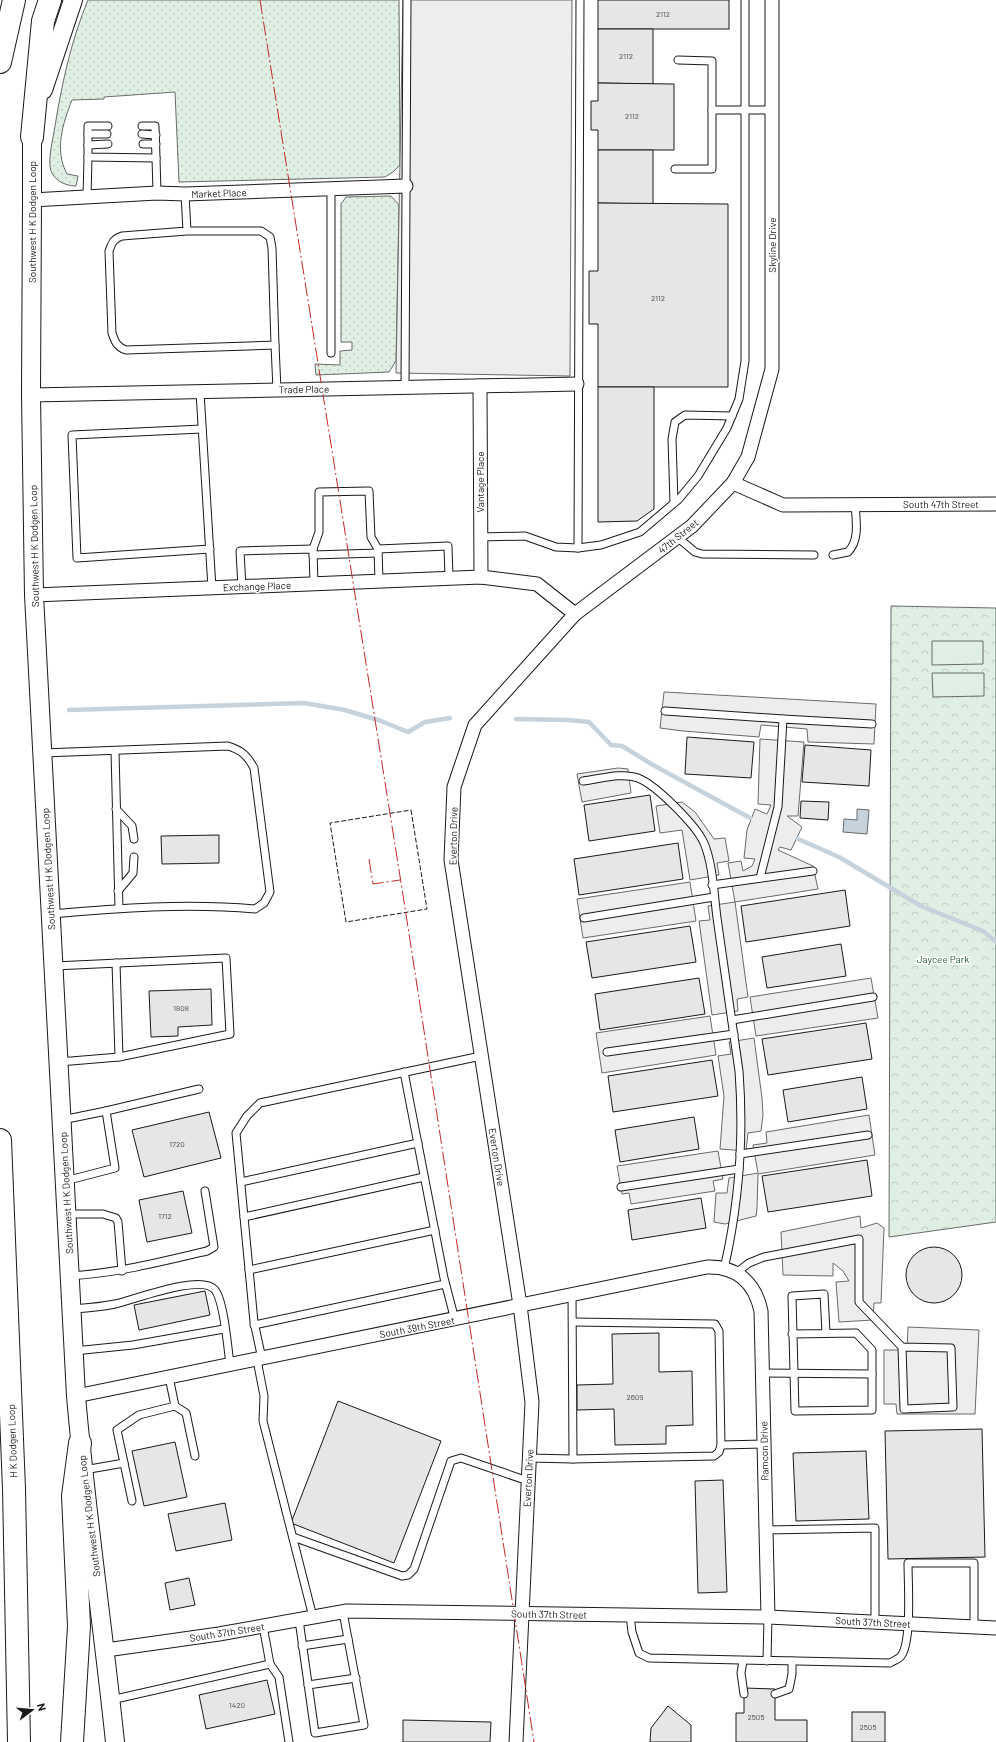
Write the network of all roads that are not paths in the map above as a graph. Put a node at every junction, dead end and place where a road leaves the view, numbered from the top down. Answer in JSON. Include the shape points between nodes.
{"nodes":[{"id":1,"x":14,"y":0,"type":"edge"},
{"id":2,"x":50,"y":0,"type":"edge"},
{"id":3,"x":73,"y":0,"type":"edge"},
{"id":4,"x":407,"y":0,"type":"edge"},
{"id":5,"x":580,"y":0,"type":"edge"},
{"id":6,"x":745,"y":0,"type":"edge"},
{"id":7,"x":772,"y":0,"type":"edge"},
{"id":8,"x":678,"y":60,"type":"dead end"},
{"id":9,"x":0,"y":62,"type":"edge"},
{"id":10,"x":712,"y":110,"type":"junction"},
{"id":11,"x":745,"y":110,"type":"junction"},
{"id":12,"x":772,"y":110,"type":"junction"},
{"id":13,"x":108,"y":126,"type":"dead end"},
{"id":14,"x":142,"y":126,"type":"dead end"},
{"id":15,"x":88,"y":134,"type":"junction"},
{"id":16,"x":107,"y":134,"type":"dead end"},
{"id":17,"x":142,"y":134,"type":"dead end"},
{"id":18,"x":156,"y":135,"type":"junction"},
{"id":19,"x":32,"y":137,"type":"junction"},
{"id":20,"x":108,"y":144,"type":"dead end"},
{"id":21,"x":143,"y":144,"type":"dead end"},
{"id":22,"x":156,"y":144,"type":"junction"},
{"id":23,"x":88,"y":145,"type":"junction"},
{"id":24,"x":88,"y":157,"type":"junction"},
{"id":25,"x":156,"y":158,"type":"junction"},
{"id":26,"x":675,"y":169,"type":"dead end"},
{"id":27,"x":406,"y":186,"type":"junction"},
{"id":28,"x":331,"y":189,"type":"junction"},
{"id":29,"x":157,"y":193,"type":"junction"},
{"id":30,"x":185,"y":194,"type":"junction"},
{"id":31,"x":87,"y":198,"type":"junction"},
{"id":32,"x":32,"y":200,"type":"junction"},
{"id":33,"x":187,"y":231,"type":"junction"},
{"id":34,"x":275,"y":345,"type":"junction"},
{"id":35,"x":331,"y":353,"type":"dead end"},
{"id":36,"x":577,"y":384,"type":"junction"},
{"id":37,"x":480,"y":386,"type":"junction"},
{"id":38,"x":405,"y":388,"type":"junction"},
{"id":39,"x":277,"y":390,"type":"junction"},
{"id":40,"x":200,"y":392,"type":"junction"},
{"id":41,"x":31,"y":395,"type":"junction"},
{"id":42,"x":732,"y":416,"type":"junction"},
{"id":43,"x":202,"y":429,"type":"junction"},
{"id":44,"x":733,"y":483,"type":"junction"},
{"id":45,"x":674,"y":504,"type":"junction"},
{"id":46,"x":855,"y":504,"type":"junction"},
{"id":47,"x":996,"y":504,"type":"edge"},
{"id":48,"x":480,"y":537,"type":"junction"},
{"id":49,"x":677,"y":537,"type":"junction"},
{"id":50,"x":578,"y":548,"type":"junction"},
{"id":51,"x":210,"y":549,"type":"junction"},
{"id":52,"x":378,"y":551,"type":"junction"},
{"id":53,"x":313,"y":552,"type":"junction"},
{"id":54,"x":833,"y":554,"type":"dead end"},
{"id":55,"x":814,"y":555,"type":"dead end"},
{"id":56,"x":481,"y":577,"type":"junction"},
{"id":57,"x":449,"y":578,"type":"junction"},
{"id":58,"x":379,"y":581,"type":"junction"},
{"id":59,"x":314,"y":584,"type":"junction"},
{"id":60,"x":242,"y":587,"type":"junction"},
{"id":61,"x":212,"y":588,"type":"junction"},
{"id":62,"x":34,"y":595,"type":"junction"},
{"id":63,"x":575,"y":614,"type":"junction"},
{"id":64,"x":665,"y":711,"type":"dead end"},
{"id":65,"x":783,"y":719,"type":"junction"},
{"id":66,"x":872,"y":724,"type":"dead end"},
{"id":67,"x":115,"y":751,"type":"junction"},
{"id":68,"x":42,"y":753,"type":"junction"},
{"id":69,"x":584,"y":781,"type":"dead end"},
{"id":70,"x":116,"y":809,"type":"junction"},
{"id":71,"x":134,"y":839,"type":"dead end"},
{"id":72,"x":134,"y":857,"type":"dead end"},
{"id":73,"x":813,"y":871,"type":"dead end"},
{"id":74,"x":760,"y":878,"type":"junction"},
{"id":75,"x":712,"y":885,"type":"junction"},
{"id":76,"x":118,"y":891,"type":"junction"},
{"id":77,"x":714,"y":897,"type":"junction"},
{"id":78,"x":119,"y":908,"type":"junction"},
{"id":79,"x":51,"y":914,"type":"junction"},
{"id":80,"x":584,"y":918,"type":"dead end"},
{"id":81,"x":116,"y":963,"type":"junction"},
{"id":82,"x":54,"y":966,"type":"junction"},
{"id":83,"x":873,"y":997,"type":"dead end"},
{"id":84,"x":732,"y":1020,"type":"junction"},
{"id":85,"x":734,"y":1034,"type":"junction"},
{"id":86,"x":607,"y":1052,"type":"dead end"},
{"id":87,"x":481,"y":1056,"type":"junction"},
{"id":88,"x":119,"y":1057,"type":"junction"},
{"id":89,"x":59,"y":1062,"type":"junction"},
{"id":90,"x":404,"y":1072,"type":"junction"},
{"id":91,"x":199,"y":1089,"type":"dead end"},
{"id":92,"x":106,"y":1111,"type":"junction"},
{"id":93,"x":62,"y":1120,"type":"junction"},
{"id":94,"x":868,"y":1135,"type":"dead end"},
{"id":95,"x":0,"y":1140,"type":"edge"},
{"id":96,"x":418,"y":1143,"type":"junction"},
{"id":97,"x":740,"y":1154,"type":"junction"},
{"id":98,"x":739,"y":1168,"type":"junction"},
{"id":99,"x":424,"y":1177,"type":"junction"},
{"id":100,"x":65,"y":1182,"type":"junction"},
{"id":101,"x":241,"y":1182,"type":"junction"},
{"id":102,"x":621,"y":1187,"type":"dead end"},
{"id":103,"x":205,"y":1191,"type":"dead end"},
{"id":104,"x":67,"y":1214,"type":"junction"},
{"id":105,"x":244,"y":1217,"type":"junction"},
{"id":106,"x":434,"y":1230,"type":"junction"},
{"id":107,"x":724,"y":1268,"type":"junction"},
{"id":108,"x":249,"y":1270,"type":"junction"},
{"id":109,"x":122,"y":1271,"type":"junction"},
{"id":110,"x":736,"y":1273,"type":"junction"},
{"id":111,"x":70,"y":1276,"type":"junction"},
{"id":112,"x":445,"y":1284,"type":"junction"},
{"id":113,"x":753,"y":1287,"type":"joint"},
{"id":114,"x":572,"y":1294,"type":"junction"},
{"id":115,"x":520,"y":1305,"type":"junction"},
{"id":116,"x":72,"y":1309,"type":"junction"},
{"id":117,"x":455,"y":1320,"type":"junction"},
{"id":118,"x":572,"y":1322,"type":"junction"},
{"id":119,"x":254,"y":1325,"type":"junction"},
{"id":120,"x":224,"y":1329,"type":"junction"},
{"id":121,"x":792,"y":1334,"type":"junction"},
{"id":122,"x":826,"y":1334,"type":"junction"},
{"id":123,"x":902,"y":1347,"type":"junction"},
{"id":124,"x":74,"y":1352,"type":"junction"},
{"id":125,"x":259,"y":1359,"type":"junction"},
{"id":126,"x":230,"y":1365,"type":"junction"},
{"id":127,"x":763,"y":1373,"type":"junction"},
{"id":128,"x":792,"y":1373,"type":"junction"},
{"id":129,"x":872,"y":1374,"type":"junction"},
{"id":130,"x":169,"y":1378,"type":"junction"},
{"id":131,"x":76,"y":1396,"type":"junction"},
{"id":132,"x":175,"y":1406,"type":"junction"},
{"id":133,"x":80,"y":1443,"type":"junction"},
{"id":134,"x":764,"y":1444,"type":"junction"},
{"id":135,"x":721,"y":1445,"type":"junction"},
{"id":136,"x":195,"y":1456,"type":"dead end"},
{"id":137,"x":529,"y":1458,"type":"junction"},
{"id":138,"x":573,"y":1459,"type":"junction"},
{"id":139,"x":124,"y":1463,"type":"junction"},
{"id":140,"x":84,"y":1470,"type":"junction"},
{"id":141,"x":528,"y":1481,"type":"junction"},
{"id":142,"x":132,"y":1501,"type":"dead end"},
{"id":143,"x":766,"y":1530,"type":"junction"},
{"id":144,"x":293,"y":1537,"type":"junction"},
{"id":145,"x":343,"y":1612,"type":"junction"},
{"id":146,"x":522,"y":1614,"type":"junction"},
{"id":147,"x":630,"y":1615,"type":"junction"},
{"id":148,"x":313,"y":1617,"type":"junction"},
{"id":149,"x":768,"y":1617,"type":"junction"},
{"id":150,"x":299,"y":1620,"type":"junction"},
{"id":151,"x":875,"y":1622,"type":"junction"},
{"id":152,"x":908,"y":1624,"type":"junction"},
{"id":153,"x":263,"y":1626,"type":"junction"},
{"id":154,"x":974,"y":1627,"type":"junction"},
{"id":155,"x":996,"y":1628,"type":"edge"},
{"id":156,"x":348,"y":1639,"type":"junction"},
{"id":157,"x":302,"y":1646,"type":"junction"},
{"id":158,"x":106,"y":1650,"type":"junction"},
{"id":159,"x":743,"y":1660,"type":"junction"},
{"id":160,"x":767,"y":1661,"type":"junction"},
{"id":161,"x":792,"y":1661,"type":"junction"},
{"id":162,"x":270,"y":1664,"type":"junction"},
{"id":163,"x":356,"y":1678,"type":"junction"},
{"id":164,"x":308,"y":1685,"type":"junction"},
{"id":165,"x":744,"y":1694,"type":"dead end"},
{"id":166,"x":775,"y":1694,"type":"dead end"},
{"id":167,"x":110,"y":1700,"type":"junction"},
{"id":168,"x":19,"y":1742,"type":"edge"},
{"id":169,"x":72,"y":1742,"type":"edge"},
{"id":170,"x":114,"y":1742,"type":"edge"},
{"id":171,"x":289,"y":1742,"type":"edge"},
{"id":172,"x":516,"y":1742,"type":"edge"}],
"edges":[{"from":1,"to":9,"type":"highway"},
{"from":2,"to":19,"type":"highway","via":[[43,21]]},
{"from":3,"to":19,"type":"main road","name":"Southwest H K Dodgen Loop","via":[[45,80]]},
{"from":4,"to":27,"type":"lane"},
{"from":5,"to":36,"type":"lane"},
{"from":6,"to":11,"type":"lane"},
{"from":7,"to":12,"type":"street","name":"Skyline Drive"},
{"from":8,"to":10,"type":"lane","via":[[712,61]]},
{"from":10,"to":11,"type":"lane"},
{"from":10,"to":26,"type":"lane","via":[[712,169]]},
{"from":11,"to":12,"type":"lane"},
{"from":11,"to":42,"type":"lane","via":[[745,361],[739,399]]},
{"from":12,"to":44,"type":"street","name":"Skyline Drive","via":[[772,369],[748,457]]},
{"from":13,"to":15,"type":"lane","via":[[88,126]]},
{"from":14,"to":18,"type":"lane","via":[[155,126]]},
{"from":15,"to":16,"type":"lane"},
{"from":15,"to":23,"type":"lane"},
{"from":17,"to":18,"type":"lane"},
{"from":18,"to":22,"type":"lane"},
{"from":19,"to":32,"type":"main road","name":"Southwest H K Dodgen Loop"},
{"from":20,"to":23,"type":"lane"},
{"from":21,"to":22,"type":"lane"},
{"from":22,"to":25,"type":"lane"},
{"from":23,"to":24,"type":"lane"},
{"from":24,"to":25,"type":"lane"},
{"from":24,"to":31,"type":"lane"},
{"from":25,"to":29,"type":"lane"},
{"from":27,"to":28,"type":"street","name":"Market Place"},
{"from":27,"to":38,"type":"lane"},
{"from":28,"to":30,"type":"street","name":"Market Place"},
{"from":28,"to":35,"type":"lane"},
{"from":29,"to":30,"type":"street","name":"Market Place"},
{"from":29,"to":31,"type":"street","name":"Market Place"},
{"from":30,"to":33,"type":"lane"},
{"from":31,"to":32,"type":"street","name":"Market Place"},
{"from":32,"to":41,"type":"main road","name":"Southwest H K Dodgen Loop"},
{"from":33,"to":34,"type":"lane","via":[[261,232],[270,237]]},
{"from":33,"to":34,"type":"lane","via":[[122,236],[112,243],[109,251],[112,333],[115,342],[126,350]]},
{"from":34,"to":39,"type":"lane"},
{"from":36,"to":37,"type":"street","name":"Trade Place"},
{"from":36,"to":50,"type":"lane"},
{"from":37,"to":38,"type":"street","name":"Trade Place"},
{"from":37,"to":48,"type":"street","name":"Vantage Place"},
{"from":38,"to":39,"type":"street","name":"Trade Place"},
{"from":39,"to":40,"type":"street","name":"Trade Place"},
{"from":40,"to":41,"type":"street","name":"Trade Place"},
{"from":40,"to":43,"type":"lane"},
{"from":41,"to":62,"type":"main road","name":"Southwest H K Dodgen Loop"},
{"from":42,"to":45,"type":"lane","via":[[698,476]]},
{"from":42,"to":45,"type":"lane","via":[[685,415],[674,422]]},
{"from":43,"to":51,"type":"lane"},
{"from":43,"to":51,"type":"lane","via":[[72,435],[77,558]]},
{"from":44,"to":46,"type":"street","via":[[783,504]]},
{"from":44,"to":49,"type":"street","name":"47th Street","via":[[692,526]]},
{"from":45,"to":50,"type":"lane","via":[[640,532],[601,545]]},
{"from":46,"to":47,"type":"street","name":"South 47th Street"},
{"from":46,"to":54,"type":"lane","via":[[856,533],[853,544],[848,552]]},
{"from":48,"to":50,"type":"lane","via":[[525,536],[556,547]]},
{"from":48,"to":56,"type":"street","name":"Vantage Place"},
{"from":49,"to":55,"type":"lane","via":[[695,552],[702,554]]},
{"from":49,"to":63,"type":"street","name":"47th Street"},
{"from":51,"to":61,"type":"lane"},
{"from":52,"to":53,"type":"lane"},
{"from":52,"to":53,"type":"lane","via":[[371,537],[368,491],[319,492],[319,532]]},
{"from":52,"to":57,"type":"lane","via":[[448,546]]},
{"from":52,"to":58,"type":"lane"},
{"from":53,"to":59,"type":"lane"},
{"from":53,"to":60,"type":"lane","via":[[240,551]]},
{"from":56,"to":57,"type":"street","name":"Exchange Place"},
{"from":56,"to":63,"type":"street","via":[[537,584]]},
{"from":57,"to":58,"type":"street","name":"Exchange Place"},
{"from":58,"to":59,"type":"street","name":"Exchange Place"},
{"from":59,"to":60,"type":"street","name":"Exchange Place"},
{"from":60,"to":61,"type":"street","name":"Exchange Place"},
{"from":61,"to":62,"type":"street","name":"Exchange Place"},
{"from":62,"to":68,"type":"main road","name":"Southwest H K Dodgen Loop"},
{"from":63,"to":87,"type":"street","name":"Everton Drive","via":[[475,725],[454,786],[451,860]]},
{"from":64,"to":65,"type":"lane"},
{"from":65,"to":66,"type":"lane"},
{"from":65,"to":74,"type":"lane","via":[[778,807]]},
{"from":67,"to":68,"type":"lane"},
{"from":67,"to":70,"type":"lane"},
{"from":67,"to":78,"type":"lane","via":[[228,746],[240,750],[248,757],[254,768],[270,892],[264,902],[255,909]]},
{"from":68,"to":79,"type":"main road","name":"Southwest H K Dodgen Loop"},
{"from":69,"to":75,"type":"lane","via":[[626,776],[647,783],[688,818],[698,831],[708,857]]},
{"from":70,"to":71,"type":"lane","via":[[132,826]]},
{"from":70,"to":76,"type":"lane"},
{"from":72,"to":76,"type":"lane","via":[[133,872]]},
{"from":73,"to":74,"type":"lane"},
{"from":74,"to":75,"type":"lane"},
{"from":75,"to":77,"type":"lane"},
{"from":76,"to":78,"type":"lane"},
{"from":77,"to":80,"type":"lane"},
{"from":77,"to":84,"type":"lane"},
{"from":78,"to":79,"type":"lane"},
{"from":79,"to":82,"type":"main road","name":"Southwest H K Dodgen Loop"},
{"from":81,"to":82,"type":"lane"},
{"from":81,"to":88,"type":"lane"},
{"from":81,"to":88,"type":"lane","via":[[226,958],[230,1034]]},
{"from":82,"to":89,"type":"main road","name":"Southwest H K Dodgen Loop"},
{"from":83,"to":84,"type":"lane"},
{"from":84,"to":85,"type":"lane"},
{"from":85,"to":86,"type":"lane"},
{"from":85,"to":97,"type":"lane","via":[[741,1097]]},
{"from":87,"to":90,"type":"lane"},
{"from":87,"to":115,"type":"street","name":"Everton Drive"},
{"from":88,"to":89,"type":"lane"},
{"from":89,"to":93,"type":"main road","name":"Southwest H K Dodgen Loop"},
{"from":90,"to":96,"type":"lane"},
{"from":90,"to":101,"type":"lane","via":[[260,1103],[247,1116],[236,1133]]},
{"from":91,"to":92,"type":"lane"},
{"from":92,"to":93,"type":"lane"},
{"from":92,"to":100,"type":"lane","via":[[115,1168]]},
{"from":93,"to":100,"type":"main road","name":"Southwest H K Dodgen Loop"},
{"from":94,"to":97,"type":"lane"},
{"from":95,"to":168,"type":"highway","name":"H K Dodgen Loop","via":[[14,1489]]},
{"from":96,"to":99,"type":"lane"},
{"from":96,"to":101,"type":"lane"},
{"from":97,"to":98,"type":"lane"},
{"from":98,"to":102,"type":"lane"},
{"from":98,"to":107,"type":"lane","via":[[731,1237]]},
{"from":99,"to":105,"type":"lane"},
{"from":99,"to":106,"type":"lane"},
{"from":100,"to":104,"type":"main road","name":"Southwest H K Dodgen Loop"},
{"from":101,"to":105,"type":"lane"},
{"from":103,"to":109,"type":"lane","via":[[214,1247],[207,1251]]},
{"from":104,"to":109,"type":"lane","via":[[103,1214],[116,1218]]},
{"from":104,"to":111,"type":"main road","name":"Southwest H K Dodgen Loop"},
{"from":105,"to":108,"type":"lane"},
{"from":106,"to":108,"type":"lane"},
{"from":106,"to":112,"type":"lane"},
{"from":107,"to":110,"type":"street","name":"South 39th Street"},
{"from":107,"to":114,"type":"street","name":"South 39th Street","via":[[707,1267]]},
{"from":108,"to":119,"type":"lane"},
{"from":109,"to":111,"type":"lane"},
{"from":110,"to":113,"type":"street","name":"South 39th Street"},
{"from":110,"to":123,"type":"lane","via":[[749,1263],[764,1257],[860,1240],[859,1302]]},
{"from":111,"to":116,"type":"main road","name":"Southwest H K Dodgen Loop"},
{"from":112,"to":117,"type":"lane"},
{"from":112,"to":119,"type":"lane"},
{"from":113,"to":127,"type":"street","name":"Ramcon Drive","via":[[761,1311]]},
{"from":114,"to":115,"type":"street","name":"South 39th Street"},
{"from":114,"to":118,"type":"lane"},
{"from":115,"to":117,"type":"street","name":"South 39th Street"},
{"from":115,"to":137,"type":"street","name":"Everton Drive","via":[[532,1402]]},
{"from":116,"to":120,"type":"lane","via":[[113,1305],[182,1286],[207,1285],[215,1290],[221,1303]]},
{"from":116,"to":124,"type":"main road","name":"Southwest H K Dodgen Loop"},
{"from":117,"to":125,"type":"street","name":"South 39th Street"},
{"from":118,"to":135,"type":"lane","via":[[715,1324],[719,1331]]},
{"from":118,"to":138,"type":"lane"},
{"from":119,"to":125,"type":"lane"},
{"from":120,"to":124,"type":"lane","via":[[133,1345]]},
{"from":120,"to":126,"type":"lane"},
{"from":121,"to":122,"type":"lane"},
{"from":121,"to":122,"type":"lane","via":[[792,1296],[824,1294]]},
{"from":121,"to":128,"type":"lane"},
{"from":122,"to":129,"type":"lane","via":[[856,1333],[872,1350]]},
{"from":123,"to":123,"type":"lane","via":[[951,1348],[953,1408],[904,1409]]},
{"from":124,"to":131,"type":"main road","name":"Southwest H K Dodgen Loop"},
{"from":125,"to":126,"type":"street","name":"South 39th Street"},
{"from":125,"to":144,"type":"lane","via":[[264,1396],[263,1421]]},
{"from":126,"to":130,"type":"street","name":"South 39th Street"},
{"from":127,"to":128,"type":"lane"},
{"from":127,"to":134,"type":"street","name":"Ramcon Drive"},
{"from":128,"to":129,"type":"lane"},
{"from":128,"to":129,"type":"lane","via":[[795,1411],[872,1410]]},
{"from":130,"to":131,"type":"street","name":"South 39th Street"},
{"from":130,"to":132,"type":"lane"},
{"from":131,"to":133,"type":"main road","name":"Southwest H K Dodgen Loop"},
{"from":132,"to":136,"type":"lane","via":[[186,1413]]},
{"from":132,"to":139,"type":"lane","via":[[140,1414],[117,1430]]},
{"from":133,"to":140,"type":"main road","name":"Southwest H K Dodgen Loop"},
{"from":133,"to":169,"type":"highway","via":[[73,1496],[79,1626]]},
{"from":134,"to":135,"type":"lane"},
{"from":134,"to":143,"type":"street","name":"Ramcon Drive"},
{"from":135,"to":138,"type":"lane","via":[[719,1452],[714,1456]]},
{"from":137,"to":138,"type":"lane"},
{"from":137,"to":141,"type":"street","name":"Everton Drive"},
{"from":139,"to":140,"type":"lane"},
{"from":139,"to":142,"type":"lane"},
{"from":140,"to":158,"type":"main road","name":"Southwest H K Dodgen Loop"},
{"from":141,"to":144,"type":"lane","via":[[461,1458],[451,1461],[414,1569],[408,1575],[402,1576]]},
{"from":141,"to":146,"type":"street","name":"Everton Drive"},
{"from":143,"to":149,"type":"street","name":"Ramcon Drive"},
{"from":143,"to":151,"type":"lane","via":[[875,1528]]},
{"from":144,"to":148,"type":"lane"},
{"from":145,"to":146,"type":"street","name":"South 37th Street"},
{"from":145,"to":148,"type":"street","name":"South 37th Street"},
{"from":145,"to":156,"type":"lane"},
{"from":146,"to":147,"type":"street","name":"South 37th Street"},
{"from":146,"to":172,"type":"street","name":"Everton Drive"},
{"from":147,"to":149,"type":"street","name":"South 37th Street"},
{"from":147,"to":159,"type":"lane","via":[[639,1653],[649,1658]]},
{"from":148,"to":150,"type":"street","name":"South 37th Street"},
{"from":149,"to":151,"type":"street","name":"South 37th Street"},
{"from":149,"to":160,"type":"lane"},
{"from":150,"to":153,"type":"street","name":"South 37th Street"},
{"from":150,"to":157,"type":"lane"},
{"from":151,"to":152,"type":"street","name":"South 37th Street"},
{"from":152,"to":154,"type":"street","name":"South 37th Street"},
{"from":152,"to":154,"type":"lane","via":[[908,1564],[974,1563]]},
{"from":152,"to":161,"type":"lane","via":[[901,1656],[890,1663]]},
{"from":153,"to":158,"type":"street","name":"South 37th Street"},
{"from":153,"to":162,"type":"lane"},
{"from":154,"to":155,"type":"street","name":"South 37th Street"},
{"from":156,"to":157,"type":"lane"},
{"from":156,"to":163,"type":"lane"},
{"from":157,"to":164,"type":"lane"},
{"from":158,"to":167,"type":"main road","name":"Southwest H K Dodgen Loop"},
{"from":159,"to":160,"type":"lane"},
{"from":159,"to":165,"type":"lane","via":[[741,1673]]},
{"from":160,"to":161,"type":"lane"},
{"from":161,"to":166,"type":"lane","via":[[789,1689]]},
{"from":162,"to":167,"type":"lane"},
{"from":162,"to":171,"type":"lane","via":[[279,1677]]},
{"from":163,"to":164,"type":"lane"},
{"from":163,"to":164,"type":"lane","via":[[364,1725],[315,1733]]},
{"from":167,"to":170,"type":"main road","name":"Southwest H K Dodgen Loop"}]}
